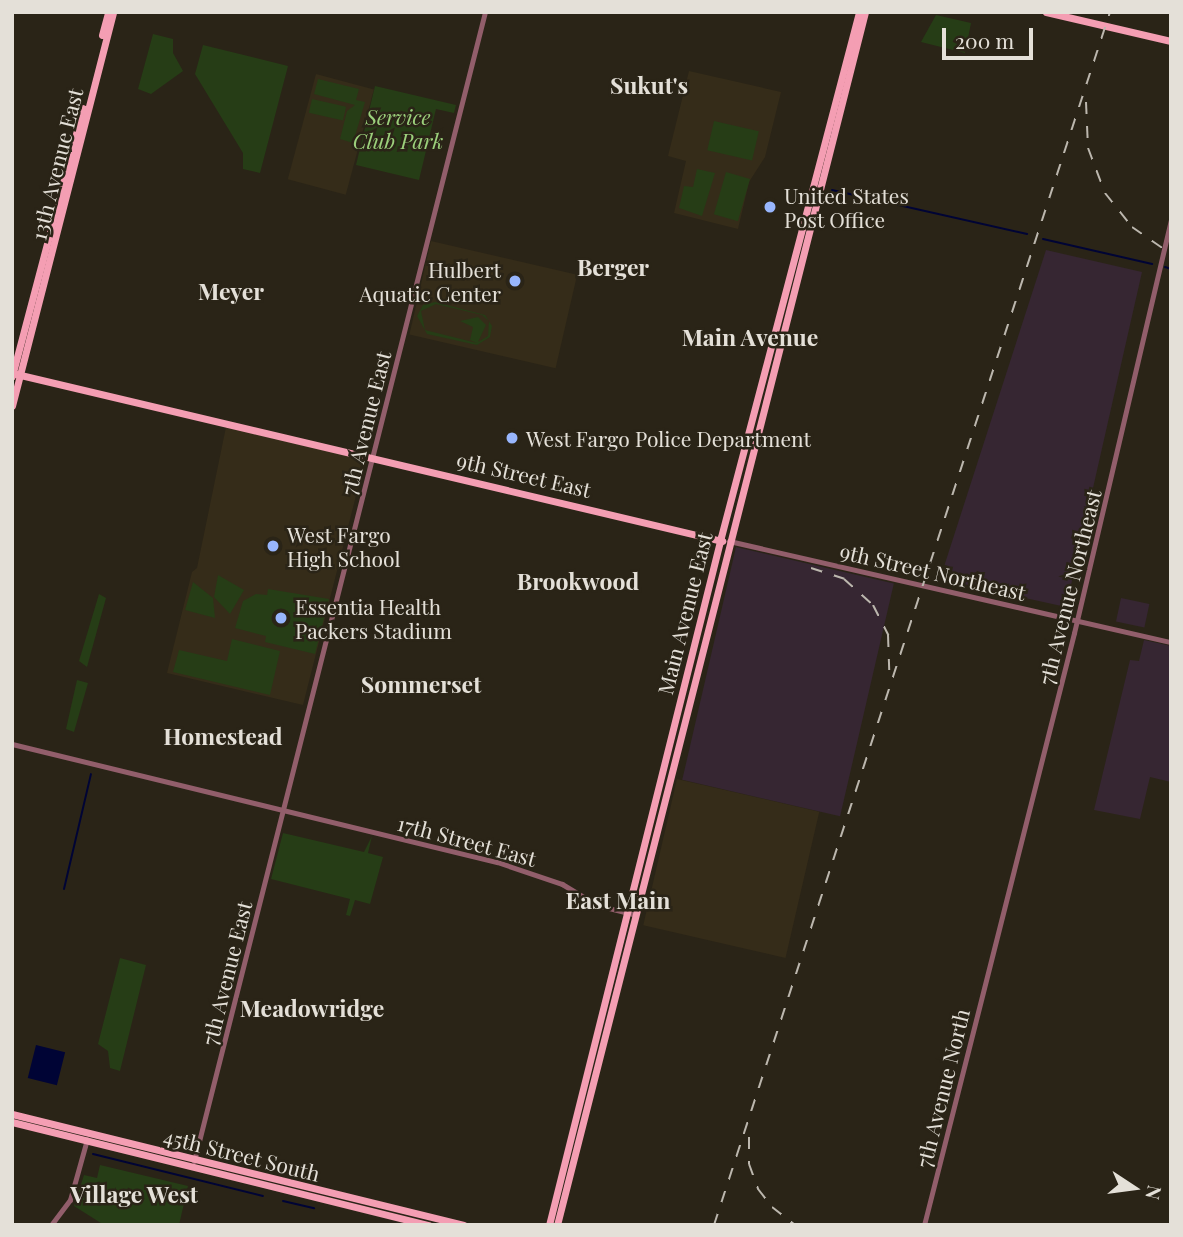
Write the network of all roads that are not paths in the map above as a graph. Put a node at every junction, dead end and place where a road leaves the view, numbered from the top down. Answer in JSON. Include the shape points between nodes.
{"nodes":[{"id":1,"x":107,"y":12,"type":"edge"},
{"id":2,"x":113,"y":12,"type":"edge"},
{"id":3,"x":485,"y":12,"type":"edge"},
{"id":4,"x":859,"y":12,"type":"edge"},
{"id":5,"x":865,"y":12,"type":"edge"},
{"id":6,"x":1046,"y":12,"type":"edge"},
{"id":7,"x":1171,"y":41,"type":"edge"},
{"id":8,"x":1171,"y":220,"type":"edge"},
{"id":9,"x":777,"y":336,"type":"junction"},
{"id":10,"x":15,"y":372,"type":"edge"},
{"id":11,"x":775,"y":374,"type":"junction"},
{"id":12,"x":12,"y":406,"type":"edge"},
{"id":13,"x":373,"y":456,"type":"junction"},
{"id":14,"x":741,"y":462,"type":"junction"},
{"id":15,"x":740,"y":497,"type":"junction"},
{"id":16,"x":723,"y":540,"type":"junction"},
{"id":17,"x":1077,"y":621,"type":"junction"},
{"id":18,"x":1171,"y":642,"type":"edge"},
{"id":19,"x":12,"y":744,"type":"edge"},
{"id":20,"x":283,"y":810,"type":"junction"},
{"id":21,"x":632,"y":915,"type":"junction"},
{"id":22,"x":991,"y":960,"type":"joint"},
{"id":23,"x":588,"y":1073,"type":"junction"},
{"id":24,"x":589,"y":1104,"type":"junction"},
{"id":25,"x":580,"y":1105,"type":"junction"},
{"id":26,"x":15,"y":1119,"type":"edge"},
{"id":27,"x":87,"y":1137,"type":"junction"},
{"id":28,"x":580,"y":1138,"type":"junction"},
{"id":29,"x":193,"y":1164,"type":"junction"},
{"id":30,"x":51,"y":1225,"type":"edge"},
{"id":31,"x":429,"y":1225,"type":"edge"},
{"id":32,"x":464,"y":1225,"type":"edge"},
{"id":33,"x":549,"y":1225,"type":"edge"},
{"id":34,"x":557,"y":1225,"type":"edge"},
{"id":35,"x":924,"y":1225,"type":"edge"}],
"edges":[{"from":1,"to":10,"type":"main road","name":"13th Avenue East"},
{"from":2,"to":10,"type":"main road","name":"13th Avenue East"},
{"from":3,"to":13,"type":"street","name":"7th Avenue East"},
{"from":4,"to":9,"type":"main road","name":"Main Avenue East"},
{"from":5,"to":11,"type":"main road","name":"Main Avenue East"},
{"from":6,"to":7,"type":"main road"},
{"from":8,"to":17,"type":"street","name":"7th Avenue Northeast"},
{"from":9,"to":11,"type":"main road"},
{"from":9,"to":14,"type":"main road","name":"Main Avenue East"},
{"from":10,"to":12,"type":"main road","name":"13th Avenue East"},
{"from":10,"to":13,"type":"main road","name":"9th Street East"},
{"from":11,"to":15,"type":"main road","name":"Main Avenue East"},
{"from":13,"to":16,"type":"main road","name":"9th Street East"},
{"from":13,"to":20,"type":"street","name":"7th Avenue East"},
{"from":14,"to":15,"type":"main road"},
{"from":14,"to":16,"type":"main road","name":"Main Avenue East"},
{"from":15,"to":16,"type":"main road","name":"Main Avenue East"},
{"from":16,"to":17,"type":"street","name":"9th Street Northeast"},
{"from":16,"to":21,"type":"main road","name":"Main Avenue East"},
{"from":17,"to":18,"type":"street","name":"9th Street Northeast"},
{"from":17,"to":22,"type":"street","name":"7th Avenue Northeast"},
{"from":19,"to":20,"type":"street","name":"17th Street East"},
{"from":20,"to":21,"type":"street","name":"17th Street East","via":[[497,862]]},
{"from":20,"to":29,"type":"street","name":"7th Avenue East"},
{"from":21,"to":23,"type":"main road","name":"Main Avenue East"},
{"from":21,"to":24,"type":"main road","name":"Main Avenue East"},
{"from":22,"to":35,"type":"street","name":"7th Avenue North"},
{"from":23,"to":24,"type":"main road","via":[[592,1079]]},
{"from":23,"to":25,"type":"main road","name":"Main Avenue East"},
{"from":24,"to":28,"type":"main road","name":"Main Avenue East"},
{"from":25,"to":28,"type":"main road","via":[[576,1132]]},
{"from":25,"to":33,"type":"main road","name":"Main Avenue East"},
{"from":26,"to":27,"type":"main road","name":"45th Street South"},
{"from":26,"to":27,"type":"main road","name":"45th Street South","via":[[56,1125]]},
{"from":27,"to":29,"type":"main road","name":"45th Street South"},
{"from":27,"to":30,"type":"street","via":[[70,1200]]},
{"from":28,"to":34,"type":"main road","name":"Main Avenue East"},
{"from":29,"to":31,"type":"main road","name":"45th Street South"},
{"from":29,"to":32,"type":"main road","name":"45th Street South"}]}
